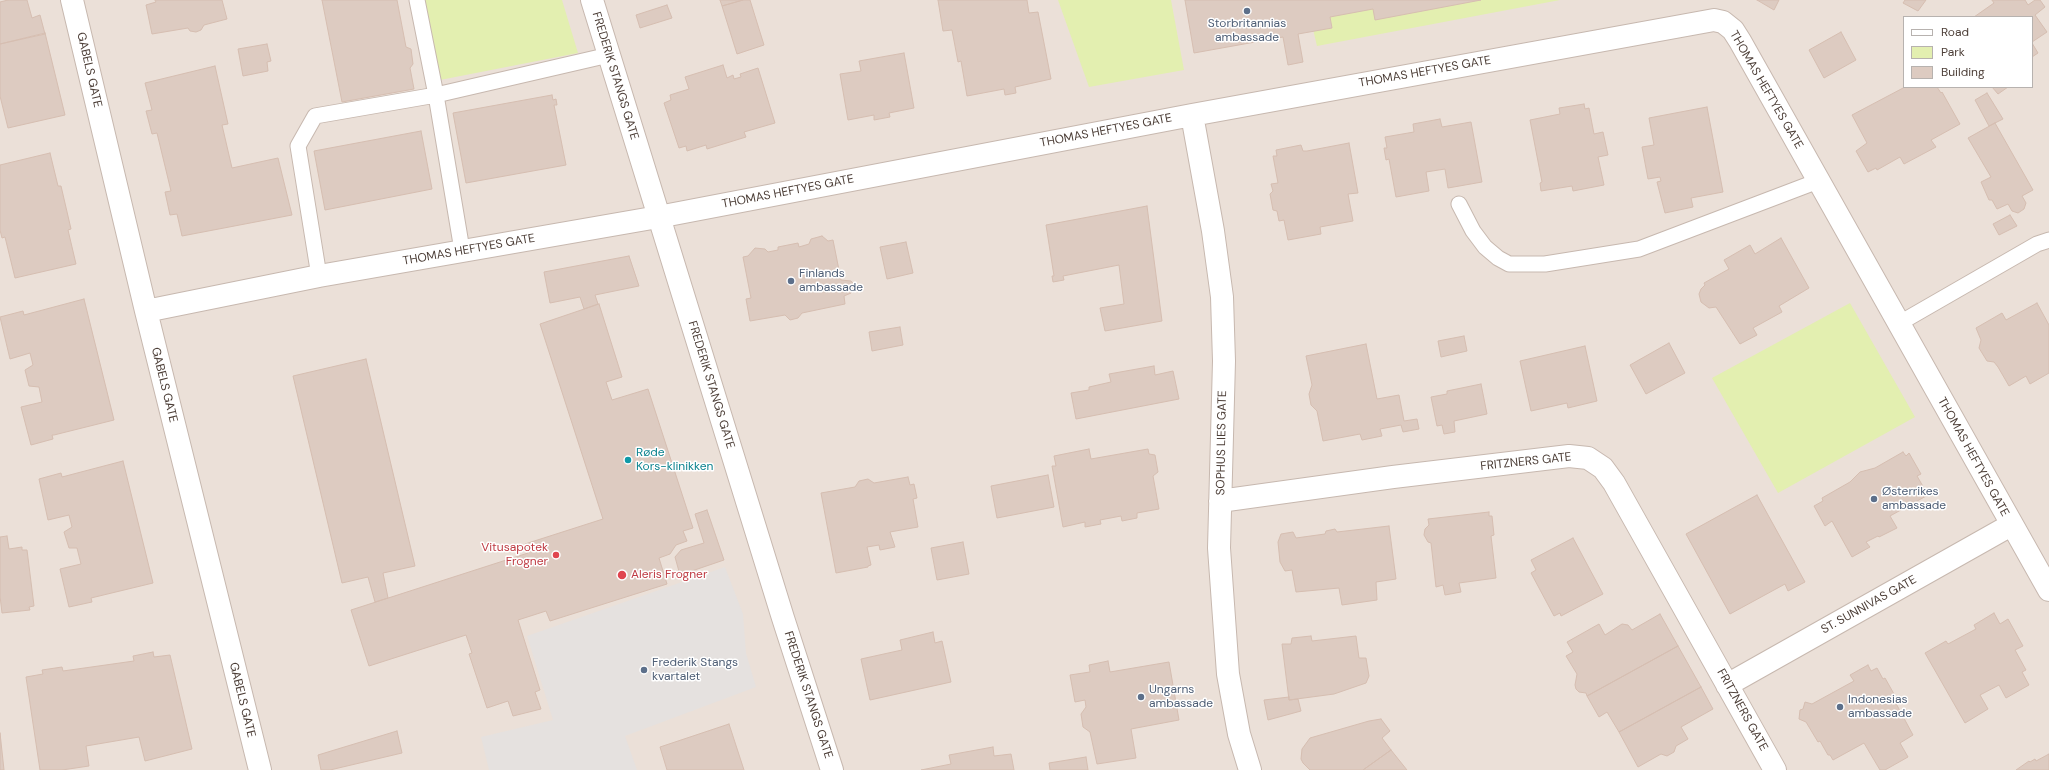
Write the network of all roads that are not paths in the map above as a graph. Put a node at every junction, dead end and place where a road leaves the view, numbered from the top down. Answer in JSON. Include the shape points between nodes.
{"nodes":[{"id":1,"x":72,"y":0,"type":"edge"},
{"id":2,"x":417,"y":0,"type":"edge"},
{"id":3,"x":592,"y":0,"type":"edge"},
{"id":4,"x":609,"y":55,"type":"junction"},
{"id":5,"x":436,"y":95,"type":"junction"},
{"id":6,"x":1192,"y":115,"type":"junction"},
{"id":7,"x":1818,"y":181,"type":"junction"},
{"id":8,"x":1459,"y":204,"type":"dead end"},
{"id":9,"x":658,"y":217,"type":"junction"},
{"id":10,"x":2049,"y":240,"type":"edge"},
{"id":11,"x":462,"y":250,"type":"junction"},
{"id":12,"x":319,"y":276,"type":"junction"},
{"id":13,"x":146,"y":310,"type":"junction"},
{"id":14,"x":1898,"y":324,"type":"junction"},
{"id":15,"x":1220,"y":501,"type":"junction"},
{"id":16,"x":2011,"y":525,"type":"junction"},
{"id":17,"x":2049,"y":590,"type":"edge"},
{"id":18,"x":1727,"y":685,"type":"junction"},
{"id":19,"x":260,"y":770,"type":"edge"},
{"id":20,"x":832,"y":770,"type":"edge"},
{"id":21,"x":1250,"y":770,"type":"edge"},
{"id":22,"x":1775,"y":770,"type":"edge"}],
"edges":[{"from":1,"to":13,"type":"street","name":"GABELS GATE"},
{"from":2,"to":5,"type":"lane"},
{"from":3,"to":4,"type":"street","name":"FREDERIK STANGS GATE"},
{"from":4,"to":5,"type":"lane"},
{"from":4,"to":9,"type":"street","name":"FREDERIK STANGS GATE"},
{"from":5,"to":11,"type":"lane"},
{"from":5,"to":12,"type":"lane","via":[[315,116],[298,146]]},
{"from":6,"to":7,"type":"street","name":"THOMAS HEFTYES GATE","via":[[1714,20],[1730,27],[1740,41]]},
{"from":6,"to":9,"type":"street","name":"THOMAS HEFTYES GATE"},
{"from":6,"to":15,"type":"street","name":"SOPHUS LIES GATE","via":[[1222,297],[1224,361]]},
{"from":7,"to":8,"type":"lane","via":[[1639,249],[1545,264],[1509,264],[1498,258],[1485,247],[1473,231]]},
{"from":7,"to":14,"type":"street","name":"THOMAS HEFTYES GATE"},
{"from":9,"to":11,"type":"street","name":"THOMAS HEFTYES GATE"},
{"from":9,"to":20,"type":"street","name":"FREDERIK STANGS GATE"},
{"from":10,"to":14,"type":"lane","via":[[2037,244]]},
{"from":11,"to":12,"type":"street","name":"THOMAS HEFTYES GATE"},
{"from":12,"to":13,"type":"street","name":"THOMAS HEFTYES GATE"},
{"from":13,"to":19,"type":"street","name":"GABELS GATE"},
{"from":14,"to":16,"type":"street","name":"THOMAS HEFTYES GATE"},
{"from":15,"to":18,"type":"street","name":"FRITZNERS GATE","via":[[1569,456],[1588,458],[1603,468],[1614,483]]},
{"from":15,"to":21,"type":"street","name":"SOPHUS LIES GATE","via":[[1219,548],[1228,674],[1238,734]]},
{"from":16,"to":17,"type":"street","name":"THOMAS HEFTYES GATE"},
{"from":16,"to":18,"type":"street","name":"ST. SUNNIVAS GATE"},
{"from":18,"to":22,"type":"street","name":"FRITZNERS GATE"}]}
